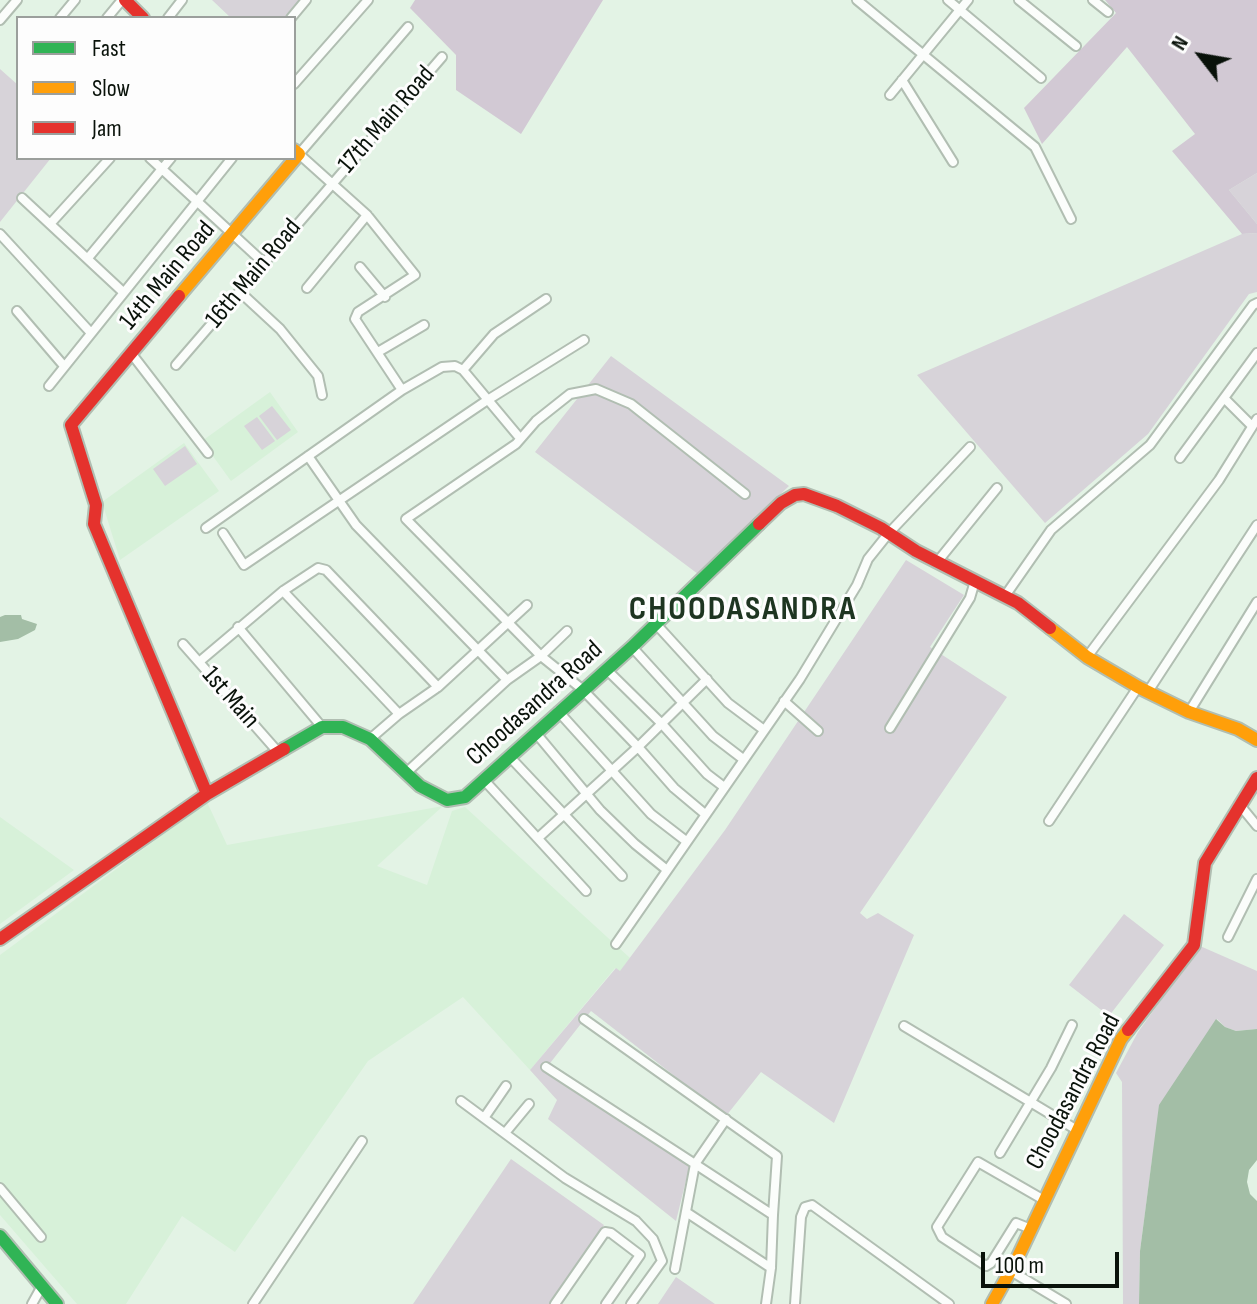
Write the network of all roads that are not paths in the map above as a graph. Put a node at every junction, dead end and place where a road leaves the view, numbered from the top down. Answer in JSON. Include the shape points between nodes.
{"nodes":[{"id":1,"x":17,"y":0,"type":"edge"},
{"id":2,"x":75,"y":0,"type":"edge"},
{"id":3,"x":123,"y":0,"type":"edge"},
{"id":4,"x":182,"y":0,"type":"edge"},
{"id":5,"x":306,"y":0,"type":"edge"},
{"id":6,"x":368,"y":0,"type":"edge"},
{"id":7,"x":857,"y":0,"type":"edge"},
{"id":8,"x":948,"y":0,"type":"edge"},
{"id":9,"x":968,"y":0,"type":"edge"},
{"id":10,"x":1019,"y":0,"type":"edge"},
{"id":11,"x":1093,"y":0,"type":"edge"},
{"id":12,"x":960,"y":10,"type":"junction"},
{"id":13,"x":1108,"y":12,"type":"dead end"},
{"id":14,"x":62,"y":16,"type":"edge"},
{"id":15,"x":109,"y":16,"type":"edge"},
{"id":16,"x":141,"y":16,"type":"edge"},
{"id":17,"x":170,"y":16,"type":"edge"},
{"id":18,"x":293,"y":16,"type":"edge"},
{"id":19,"x":0,"y":20,"type":"edge"},
{"id":20,"x":408,"y":27,"type":"dead end"},
{"id":21,"x":1076,"y":46,"type":"dead end"},
{"id":22,"x":923,"y":55,"type":"junction"},
{"id":23,"x":442,"y":57,"type":"dead end"},
{"id":24,"x":1041,"y":78,"type":"dead end"},
{"id":25,"x":902,"y":80,"type":"junction"},
{"id":26,"x":296,"y":82,"type":"edge"},
{"id":27,"x":890,"y":95,"type":"dead end"},
{"id":28,"x":296,"y":152,"type":"edge"},
{"id":29,"x":108,"y":160,"type":"edge"},
{"id":30,"x":152,"y":160,"type":"edge"},
{"id":31,"x":169,"y":160,"type":"edge"},
{"id":32,"x":230,"y":160,"type":"edge"},
{"id":33,"x":290,"y":160,"type":"edge"},
{"id":34,"x":953,"y":162,"type":"dead end"},
{"id":35,"x":162,"y":169,"type":"junction"},
{"id":36,"x":331,"y":183,"type":"junction"},
{"id":37,"x":22,"y":198,"type":"dead end"},
{"id":38,"x":197,"y":201,"type":"junction"},
{"id":39,"x":367,"y":215,"type":"junction"},
{"id":40,"x":1071,"y":219,"type":"dead end"},
{"id":41,"x":50,"y":224,"type":"junction"},
{"id":42,"x":232,"y":233,"type":"junction"},
{"id":43,"x":0,"y":234,"type":"edge"},
{"id":44,"x":88,"y":258,"type":"junction"},
{"id":45,"x":264,"y":263,"type":"junction"},
{"id":46,"x":360,"y":267,"type":"dead end"},
{"id":47,"x":307,"y":288,"type":"dead end"},
{"id":48,"x":123,"y":292,"type":"junction"},
{"id":49,"x":240,"y":292,"type":"junction"},
{"id":50,"x":385,"y":297,"type":"junction"},
{"id":51,"x":546,"y":299,"type":"dead end"},
{"id":52,"x":1257,"y":303,"type":"edge"},
{"id":53,"x":17,"y":311,"type":"dead end"},
{"id":54,"x":424,"y":325,"type":"dead end"},
{"id":55,"x":91,"y":333,"type":"junction"},
{"id":56,"x":584,"y":340,"type":"dead end"},
{"id":57,"x":378,"y":352,"type":"junction"},
{"id":58,"x":131,"y":353,"type":"junction"},
{"id":59,"x":1257,"y":353,"type":"edge"},
{"id":60,"x":176,"y":365,"type":"dead end"},
{"id":61,"x":64,"y":366,"type":"junction"},
{"id":62,"x":463,"y":370,"type":"junction"},
{"id":63,"x":49,"y":386,"type":"dead end"},
{"id":64,"x":402,"y":390,"type":"junction"},
{"id":65,"x":322,"y":395,"type":"dead end"},
{"id":66,"x":1224,"y":398,"type":"junction"},
{"id":67,"x":486,"y":401,"type":"junction"},
{"id":68,"x":1255,"y":423,"type":"edge"},
{"id":69,"x":519,"y":437,"type":"junction"},
{"id":70,"x":970,"y":447,"type":"dead end"},
{"id":71,"x":208,"y":453,"type":"dead end"},
{"id":72,"x":308,"y":456,"type":"junction"},
{"id":73,"x":1180,"y":458,"type":"dead end"},
{"id":74,"x":997,"y":488,"type":"dead end"},
{"id":75,"x":745,"y":494,"type":"dead end"},
{"id":76,"x":338,"y":501,"type":"junction"},
{"id":77,"x":1257,"y":525,"type":"edge"},
{"id":78,"x":206,"y":528,"type":"dead end"},
{"id":79,"x":223,"y":533,"type":"dead end"},
{"id":80,"x":888,"y":534,"type":"junction"},
{"id":81,"x":938,"y":561,"type":"junction"},
{"id":82,"x":975,"y":581,"type":"junction"},
{"id":83,"x":283,"y":591,"type":"junction"},
{"id":84,"x":1005,"y":596,"type":"junction"},
{"id":85,"x":1257,"y":602,"type":"edge"},
{"id":86,"x":527,"y":605,"type":"dead end"},
{"id":87,"x":508,"y":624,"type":"junction"},
{"id":88,"x":656,"y":624,"type":"junction"},
{"id":89,"x":238,"y":627,"type":"junction"},
{"id":90,"x":567,"y":631,"type":"dead end"},
{"id":91,"x":183,"y":644,"type":"dead end"},
{"id":92,"x":632,"y":647,"type":"junction"},
{"id":93,"x":479,"y":651,"type":"junction"},
{"id":94,"x":541,"y":656,"type":"junction"},
{"id":95,"x":1087,"y":657,"type":"junction"},
{"id":96,"x":199,"y":662,"type":"junction"},
{"id":97,"x":606,"y":669,"type":"junction"},
{"id":98,"x":707,"y":679,"type":"junction"},
{"id":99,"x":507,"y":680,"type":"junction"},
{"id":100,"x":438,"y":687,"type":"junction"},
{"id":101,"x":1143,"y":688,"type":"junction"},
{"id":102,"x":582,"y":689,"type":"junction"},
{"id":103,"x":784,"y":701,"type":"junction"},
{"id":104,"x":683,"y":702,"type":"junction"},
{"id":105,"x":558,"y":711,"type":"junction"},
{"id":106,"x":1189,"y":712,"type":"junction"},
{"id":107,"x":399,"y":714,"type":"junction"},
{"id":108,"x":662,"y":724,"type":"junction"},
{"id":109,"x":322,"y":727,"type":"junction"},
{"id":110,"x":890,"y":728,"type":"dead end"},
{"id":111,"x":764,"y":730,"type":"junction"},
{"id":112,"x":818,"y":731,"type":"dead end"},
{"id":113,"x":535,"y":732,"type":"junction"},
{"id":114,"x":370,"y":739,"type":"junction"},
{"id":115,"x":1257,"y":740,"type":"edge"},
{"id":116,"x":638,"y":747,"type":"junction"},
{"id":117,"x":278,"y":752,"type":"junction"},
{"id":118,"x":509,"y":756,"type":"junction"},
{"id":119,"x":743,"y":759,"type":"junction"},
{"id":120,"x":611,"y":771,"type":"junction"},
{"id":121,"x":406,"y":773,"type":"junction"},
{"id":122,"x":1257,"y":778,"type":"edge"},
{"id":123,"x":484,"y":780,"type":"junction"},
{"id":124,"x":724,"y":787,"type":"junction"},
{"id":125,"x":587,"y":793,"type":"junction"},
{"id":126,"x":207,"y":794,"type":"junction"},
{"id":127,"x":1239,"y":804,"type":"junction"},
{"id":128,"x":705,"y":814,"type":"junction"},
{"id":129,"x":564,"y":815,"type":"junction"},
{"id":130,"x":1049,"y":821,"type":"dead end"},
{"id":131,"x":1257,"y":826,"type":"edge"},
{"id":132,"x":538,"y":838,"type":"junction"},
{"id":133,"x":686,"y":841,"type":"junction"},
{"id":134,"x":667,"y":870,"type":"junction"},
{"id":135,"x":622,"y":876,"type":"dead end"},
{"id":136,"x":1257,"y":879,"type":"edge"},
{"id":137,"x":586,"y":891,"type":"dead end"},
{"id":138,"x":1228,"y":937,"type":"dead end"},
{"id":139,"x":0,"y":939,"type":"edge"},
{"id":140,"x":616,"y":944,"type":"dead end"},
{"id":141,"x":584,"y":1019,"type":"dead end"},
{"id":142,"x":1072,"y":1025,"type":"dead end"},
{"id":143,"x":904,"y":1026,"type":"dead end"},
{"id":144,"x":546,"y":1067,"type":"dead end"},
{"id":145,"x":506,"y":1086,"type":"dead end"},
{"id":146,"x":461,"y":1101,"type":"dead end"},
{"id":147,"x":1030,"y":1102,"type":"junction"},
{"id":148,"x":529,"y":1104,"type":"dead end"},
{"id":149,"x":484,"y":1118,"type":"junction"},
{"id":150,"x":726,"y":1119,"type":"junction"},
{"id":151,"x":1077,"y":1130,"type":"junction"},
{"id":152,"x":505,"y":1133,"type":"junction"},
{"id":153,"x":362,"y":1141,"type":"dead end"},
{"id":154,"x":1000,"y":1153,"type":"dead end"},
{"id":155,"x":695,"y":1164,"type":"junction"},
{"id":156,"x":0,"y":1188,"type":"edge"},
{"id":157,"x":1039,"y":1198,"type":"junction"},
{"id":158,"x":686,"y":1212,"type":"junction"},
{"id":159,"x":773,"y":1215,"type":"junction"},
{"id":160,"x":1031,"y":1229,"type":"junction"},
{"id":161,"x":0,"y":1236,"type":"edge"},
{"id":162,"x":41,"y":1237,"type":"dead end"},
{"id":163,"x":771,"y":1268,"type":"junction"},
{"id":164,"x":675,"y":1269,"type":"dead end"},
{"id":165,"x":1011,"y":1271,"type":"junction"},
{"id":166,"x":42,"y":1286,"type":"junction"},
{"id":167,"x":32,"y":1304,"type":"edge"},
{"id":168,"x":57,"y":1304,"type":"edge"},
{"id":169,"x":253,"y":1304,"type":"edge"},
{"id":170,"x":555,"y":1304,"type":"edge"},
{"id":171,"x":606,"y":1304,"type":"edge"},
{"id":172,"x":631,"y":1304,"type":"edge"},
{"id":173,"x":766,"y":1304,"type":"edge"},
{"id":174,"x":795,"y":1304,"type":"edge"},
{"id":175,"x":949,"y":1304,"type":"edge"},
{"id":176,"x":992,"y":1304,"type":"edge"},
{"id":177,"x":1066,"y":1304,"type":"edge"}],
"edges":[{"from":1,"to":19,"type":"street"},
{"from":2,"to":14,"type":"street"},
{"from":3,"to":15,"type":"street"},
{"from":3,"to":16,"type":"street"},
{"from":4,"to":17,"type":"street"},
{"from":5,"to":18,"type":"street"},
{"from":6,"to":26,"type":"street"},
{"from":7,"to":22,"type":"street"},
{"from":8,"to":12,"type":"street"},
{"from":9,"to":12,"type":"street"},
{"from":10,"to":21,"type":"street"},
{"from":11,"to":13,"type":"street"},
{"from":12,"to":22,"type":"street"},
{"from":12,"to":24,"type":"street"},
{"from":20,"to":28,"type":"street"},
{"from":22,"to":25,"type":"street"},
{"from":22,"to":40,"type":"street","via":[[1035,147]]},
{"from":23,"to":36,"type":"street","name":"17th Main Road"},
{"from":25,"to":27,"type":"street"},
{"from":25,"to":34,"type":"street"},
{"from":28,"to":36,"type":"street"},
{"from":29,"to":41,"type":"street"},
{"from":30,"to":35,"type":"street"},
{"from":31,"to":35,"type":"street"},
{"from":32,"to":38,"type":"street"},
{"from":33,"to":42,"type":"street","name":"14th Main Road"},
{"from":35,"to":38,"type":"street"},
{"from":35,"to":44,"type":"street"},
{"from":36,"to":39,"type":"street"},
{"from":36,"to":45,"type":"street","name":"16th Main Road"},
{"from":37,"to":41,"type":"street"},
{"from":38,"to":42,"type":"street"},
{"from":38,"to":48,"type":"street"},
{"from":39,"to":47,"type":"street"},
{"from":39,"to":50,"type":"street","via":[[415,275]]},
{"from":41,"to":44,"type":"street"},
{"from":42,"to":45,"type":"street"},
{"from":42,"to":58,"type":"street","name":"14th Main Road"},
{"from":43,"to":55,"type":"street"},
{"from":44,"to":48,"type":"street"},
{"from":45,"to":49,"type":"street","name":"16th Main Road"},
{"from":46,"to":50,"type":"street"},
{"from":48,"to":55,"type":"street"},
{"from":49,"to":60,"type":"street","name":"16th Main Road"},
{"from":49,"to":65,"type":"street","via":[[280,329],[318,376]]},
{"from":50,"to":57,"type":"street","via":[[355,319]]},
{"from":51,"to":62,"type":"street","via":[[494,334]]},
{"from":52,"to":84,"type":"street","via":[[1150,445],[1051,530]]},
{"from":53,"to":61,"type":"street"},
{"from":54,"to":57,"type":"street"},
{"from":55,"to":61,"type":"street"},
{"from":56,"to":67,"type":"street"},
{"from":57,"to":64,"type":"street"},
{"from":58,"to":71,"type":"street"},
{"from":58,"to":126,"type":"street","name":"14th Main Road","via":[[71,425],[96,505],[94,524]]},
{"from":59,"to":66,"type":"street"},
{"from":61,"to":63,"type":"street"},
{"from":62,"to":64,"type":"street","via":[[442,367]]},
{"from":62,"to":67,"type":"street"},
{"from":64,"to":72,"type":"street"},
{"from":66,"to":68,"type":"street"},
{"from":66,"to":73,"type":"street"},
{"from":67,"to":69,"type":"street"},
{"from":67,"to":76,"type":"street"},
{"from":68,"to":95,"type":"street"},
{"from":69,"to":75,"type":"street","via":[[570,394],[596,389],[631,404]]},
{"from":69,"to":87,"type":"street","via":[[406,519]]},
{"from":70,"to":80,"type":"street"},
{"from":72,"to":76,"type":"street"},
{"from":72,"to":78,"type":"street"},
{"from":74,"to":81,"type":"street"},
{"from":76,"to":79,"type":"street","via":[[244,565]]},
{"from":76,"to":93,"type":"street"},
{"from":77,"to":101,"type":"street"},
{"from":80,"to":81,"type":"street","name":"Choodasandra Road"},
{"from":80,"to":88,"type":"street","name":"Choodasandra Road","via":[[837,506],[795,495]]},
{"from":80,"to":103,"type":"street"},
{"from":81,"to":82,"type":"street","name":"Choodasandra Road"},
{"from":82,"to":84,"type":"street","name":"Choodasandra Road"},
{"from":82,"to":110,"type":"street","via":[[970,598]]},
{"from":83,"to":89,"type":"street"},
{"from":83,"to":100,"type":"street","via":[[318,568],[326,570]]},
{"from":83,"to":107,"type":"street"},
{"from":84,"to":95,"type":"street","name":"Choodasandra Road"},
{"from":85,"to":106,"type":"street"},
{"from":86,"to":87,"type":"street"},
{"from":87,"to":93,"type":"street"},
{"from":87,"to":94,"type":"street"},
{"from":88,"to":92,"type":"street","name":"Choodasandra Road"},
{"from":88,"to":98,"type":"street"},
{"from":89,"to":96,"type":"street"},
{"from":89,"to":109,"type":"street"},
{"from":90,"to":94,"type":"street"},
{"from":91,"to":96,"type":"street","name":"1st Main"},
{"from":92,"to":97,"type":"street","name":"Choodasandra Road"},
{"from":92,"to":104,"type":"street"},
{"from":93,"to":99,"type":"street"},
{"from":93,"to":100,"type":"street"},
{"from":94,"to":99,"type":"street"},
{"from":94,"to":102,"type":"street"},
{"from":95,"to":101,"type":"street","name":"Choodasandra Road"},
{"from":96,"to":117,"type":"street","name":"1st Main"},
{"from":97,"to":102,"type":"street","name":"Choodasandra Road"},
{"from":97,"to":108,"type":"street"},
{"from":98,"to":104,"type":"street"},
{"from":98,"to":111,"type":"street"},
{"from":99,"to":121,"type":"street"},
{"from":100,"to":107,"type":"street"},
{"from":101,"to":106,"type":"street","name":"Choodasandra Road"},
{"from":101,"to":130,"type":"street"},
{"from":102,"to":105,"type":"street","name":"Choodasandra Road"},
{"from":102,"to":116,"type":"street"},
{"from":103,"to":111,"type":"street"},
{"from":103,"to":112,"type":"street"},
{"from":104,"to":108,"type":"street"},
{"from":104,"to":119,"type":"street"},
{"from":105,"to":113,"type":"street","name":"Choodasandra Road"},
{"from":105,"to":120,"type":"street"},
{"from":106,"to":115,"type":"street","name":"Choodasandra Road"},
{"from":107,"to":114,"type":"street"},
{"from":108,"to":116,"type":"street"},
{"from":108,"to":124,"type":"street"},
{"from":109,"to":114,"type":"street","name":"Choodasandra Road","via":[[343,727]]},
{"from":109,"to":117,"type":"street"},
{"from":111,"to":119,"type":"street"},
{"from":113,"to":118,"type":"street","name":"Choodasandra Road"},
{"from":113,"to":125,"type":"street"},
{"from":114,"to":121,"type":"street","name":"Choodasandra Road"},
{"from":116,"to":120,"type":"street"},
{"from":116,"to":128,"type":"street"},
{"from":117,"to":126,"type":"street"},
{"from":118,"to":123,"type":"street","name":"Choodasandra Road"},
{"from":118,"to":129,"type":"street"},
{"from":119,"to":124,"type":"street"},
{"from":120,"to":125,"type":"street"},
{"from":120,"to":133,"type":"street","via":[[651,814]]},
{"from":121,"to":123,"type":"street","name":"Choodasandra Road","via":[[447,800],[465,797]]},
{"from":122,"to":127,"type":"street","name":"Choodasandra Road"},
{"from":123,"to":132,"type":"street"},
{"from":124,"to":128,"type":"street"},
{"from":125,"to":129,"type":"street"},
{"from":125,"to":134,"type":"street"},
{"from":126,"to":139,"type":"street"},
{"from":127,"to":131,"type":"street"},
{"from":127,"to":151,"type":"street","name":"Choodasandra Road","via":[[1205,863],[1194,945],[1121,1039]]},
{"from":128,"to":133,"type":"street"},
{"from":129,"to":132,"type":"street"},
{"from":129,"to":135,"type":"street"},
{"from":132,"to":137,"type":"street"},
{"from":133,"to":134,"type":"street"},
{"from":134,"to":140,"type":"street"},
{"from":136,"to":138,"type":"street"},
{"from":141,"to":150,"type":"street"},
{"from":142,"to":147,"type":"street"},
{"from":143,"to":147,"type":"street"},
{"from":144,"to":155,"type":"street"},
{"from":145,"to":149,"type":"street"},
{"from":146,"to":149,"type":"street"},
{"from":147,"to":151,"type":"street"},
{"from":147,"to":154,"type":"street"},
{"from":148,"to":152,"type":"street"},
{"from":149,"to":152,"type":"street"},
{"from":150,"to":155,"type":"street"},
{"from":150,"to":159,"type":"street","via":[[777,1156]]},
{"from":151,"to":157,"type":"street","name":"Choodasandra Road"},
{"from":152,"to":172,"type":"street","via":[[636,1221],[653,1239],[662,1261]]},
{"from":153,"to":169,"type":"street"},
{"from":155,"to":158,"type":"street"},
{"from":155,"to":159,"type":"street"},
{"from":156,"to":162,"type":"street"},
{"from":157,"to":160,"type":"street","name":"Choodasandra Road"},
{"from":157,"to":160,"type":"street","via":[[978,1162],[937,1227],[942,1237],[986,1266],[1016,1223]]},
{"from":158,"to":163,"type":"street"},
{"from":158,"to":164,"type":"street"},
{"from":159,"to":163,"type":"street"},
{"from":160,"to":165,"type":"street","name":"Choodasandra Road"},
{"from":161,"to":166,"type":"street"},
{"from":163,"to":173,"type":"street"},
{"from":165,"to":176,"type":"street","name":"Choodasandra Road"},
{"from":165,"to":177,"type":"street"},
{"from":166,"to":167,"type":"street"},
{"from":166,"to":168,"type":"street"},
{"from":170,"to":171,"type":"street","via":[[605,1232],[640,1255]]},
{"from":174,"to":175,"type":"street","via":[[801,1217],[812,1205]]}]}
